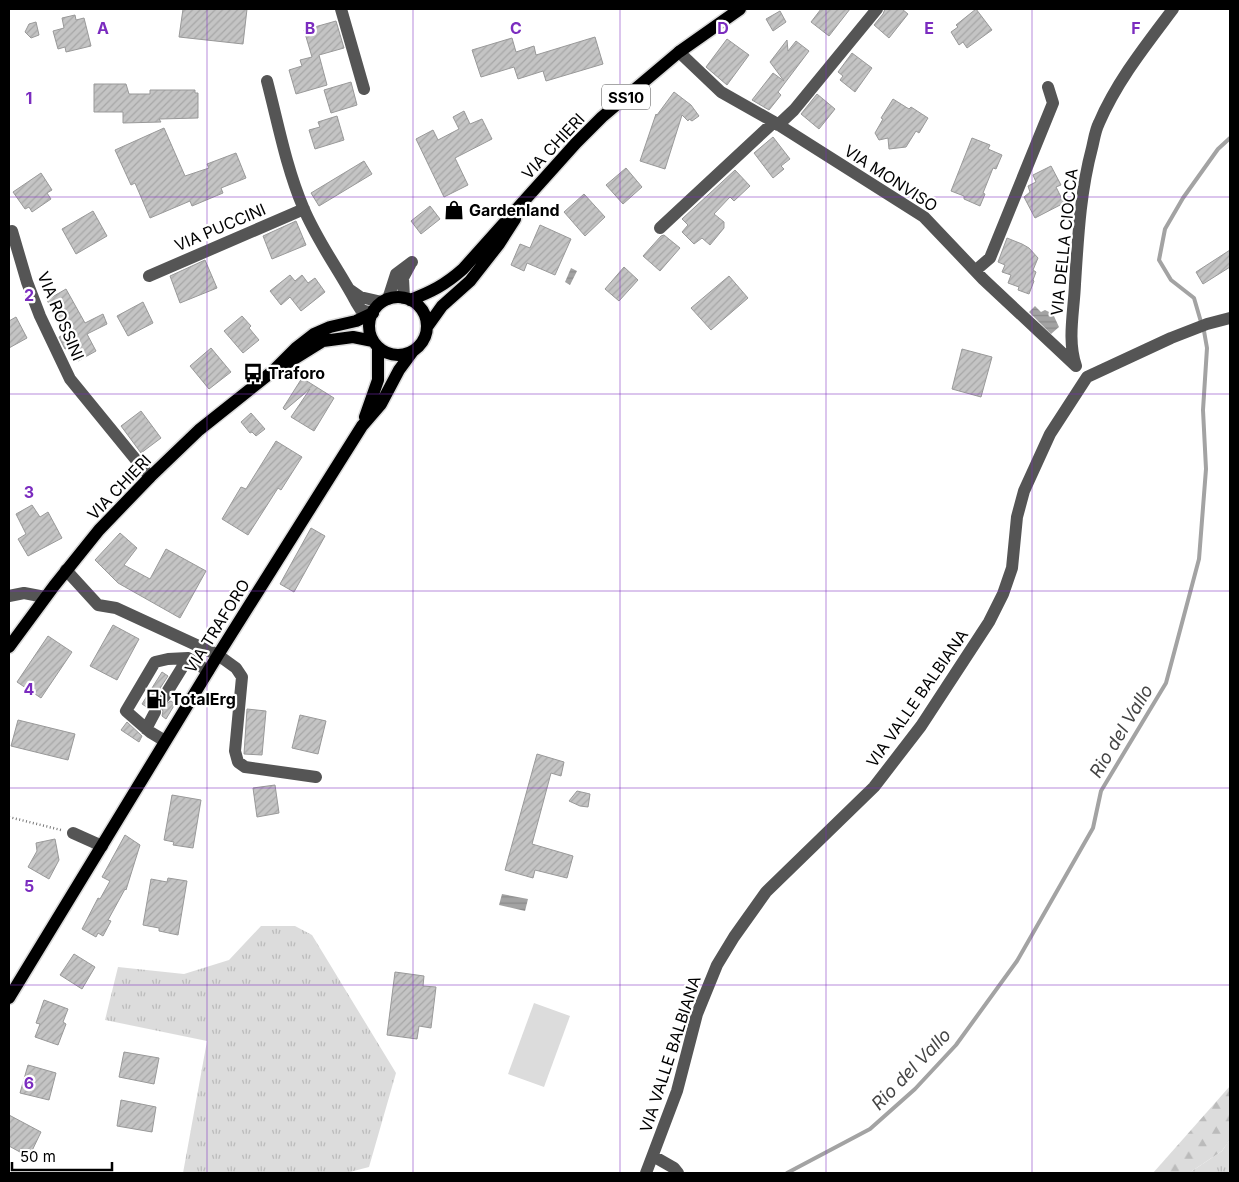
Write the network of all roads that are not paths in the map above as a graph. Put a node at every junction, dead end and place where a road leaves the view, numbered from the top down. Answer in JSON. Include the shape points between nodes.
{"nodes":[{"id":1,"x":341,"y":9,"type":"edge"},
{"id":2,"x":740,"y":9,"type":"edge"},
{"id":3,"x":878,"y":9,"type":"edge"},
{"id":4,"x":1173,"y":9,"type":"edge"},
{"id":5,"x":679,"y":52,"type":"junction"},
{"id":6,"x":267,"y":81,"type":"dead end"},
{"id":7,"x":1048,"y":87,"type":"dead end"},
{"id":8,"x":364,"y":89,"type":"dead end"},
{"id":9,"x":776,"y":124,"type":"junction"},
{"id":10,"x":532,"y":194,"type":"junction"},
{"id":11,"x":304,"y":209,"type":"junction"},
{"id":12,"x":660,"y":228,"type":"dead end"},
{"id":13,"x":12,"y":230,"type":"dead end"},
{"id":14,"x":976,"y":270,"type":"junction"},
{"id":15,"x":149,"y":276,"type":"dead end"},
{"id":16,"x":348,"y":288,"type":"junction"},
{"id":17,"x":407,"y":299,"type":"junction"},
{"id":18,"x":385,"y":301,"type":"junction"},
{"id":19,"x":373,"y":313,"type":"junction"},
{"id":20,"x":1228,"y":320,"type":"edge"},
{"id":21,"x":427,"y":327,"type":"junction"},
{"id":22,"x":376,"y":344,"type":"junction"},
{"id":23,"x":413,"y":351,"type":"junction"},
{"id":24,"x":1076,"y":366,"type":"junction"},
{"id":25,"x":273,"y":371,"type":"junction"},
{"id":26,"x":1087,"y":377,"type":"junction"},
{"id":27,"x":362,"y":426,"type":"junction"},
{"id":28,"x":150,"y":477,"type":"junction"},
{"id":29,"x":66,"y":570,"type":"junction"},
{"id":30,"x":9,"y":596,"type":"edge"},
{"id":31,"x":45,"y":597,"type":"junction"},
{"id":32,"x":9,"y":647,"type":"edge"},
{"id":33,"x":218,"y":655,"type":"junction"},
{"id":34,"x":188,"y":658,"type":"junction"},
{"id":35,"x":208,"y":671,"type":"junction"},
{"id":36,"x":164,"y":697,"type":"dead end"},
{"id":37,"x":155,"y":712,"type":"dead end"},
{"id":38,"x":146,"y":729,"type":"junction"},
{"id":39,"x":165,"y":742,"type":"junction"},
{"id":40,"x":316,"y":777,"type":"dead end"},
{"id":41,"x":73,"y":833,"type":"road end"},
{"id":42,"x":102,"y":846,"type":"junction"},
{"id":43,"x":9,"y":998,"type":"edge"},
{"id":44,"x":654,"y":1156,"type":"junction"},
{"id":45,"x":646,"y":1173,"type":"edge"},
{"id":46,"x":678,"y":1173,"type":"edge"}],
"edges":[{"from":1,"to":8,"type":"street"},
{"from":2,"to":5,"type":"main road","name":"VIA CHIERI","number":"SS10"},
{"from":3,"to":9,"type":"street","via":[[794,110]]},
{"from":4,"to":24,"type":"street","name":"VIA DELLA CIOCCA","via":[[1124,75],[1098,124],[1087,165],[1078,227],[1071,333]]},
{"from":5,"to":9,"type":"street","name":"VIA MONVISO","via":[[722,92]]},
{"from":5,"to":10,"type":"main road","name":"VIA CHIERI","number":"SS10","via":[[602,117]]},
{"from":6,"to":11,"type":"street","via":[[292,179]]},
{"from":7,"to":14,"type":"street","via":[[1053,103],[990,258]]},
{"from":9,"to":12,"type":"street"},
{"from":9,"to":14,"type":"street","name":"VIA MONVISO","via":[[924,217]]},
{"from":10,"to":17,"type":"main road","name":"VIA CHIERI","via":[[449,281],[440,288]]},
{"from":10,"to":21,"type":"main road","name":"VIA CHIERI","via":[[470,281],[442,306]]},
{"from":11,"to":15,"type":"street","name":"VIA PUCCINI"},
{"from":11,"to":16,"type":"street","via":[[326,254]]},
{"from":13,"to":28,"type":"street","name":"VIA ROSSINI","via":[[40,316],[70,379]]},
{"from":14,"to":24,"type":"street","name":"VIA MONVISO"},
{"from":16,"to":18,"type":"street","via":[[360,297]]},
{"from":16,"to":19,"type":"street","via":[[361,310]]},
{"from":17,"to":18,"type":"main road"},
{"from":17,"to":18,"type":"street","via":[[403,278],[412,262],[396,274]]},
{"from":17,"to":21,"type":"main road","via":[[423,313]]},
{"from":18,"to":19,"type":"main road"},
{"from":19,"to":22,"type":"main road","via":[[370,330]]},
{"from":19,"to":25,"type":"main road","name":"VIA CHIERI","via":[[314,334]]},
{"from":20,"to":26,"type":"street","via":[[1207,324],[1171,338]]},
{"from":21,"to":23,"type":"main road","via":[[423,341]]},
{"from":22,"to":23,"type":"main road","via":[[393,354]]},
{"from":22,"to":25,"type":"main road","name":"VIA CHIERI","via":[[353,337],[323,341]]},
{"from":22,"to":27,"type":"main road","name":"VIA TRAFORO","via":[[378,380]]},
{"from":23,"to":27,"type":"main road","name":"VIA TRAFORO","via":[[381,404]]},
{"from":24,"to":26,"type":"street"},
{"from":25,"to":28,"type":"main road","name":"VIA CHIERI","via":[[200,430]]},
{"from":26,"to":44,"type":"street","name":"VIA VALLE BALBIANA","via":[[1050,434],[1024,491],[1017,517],[1012,568],[989,622],[921,726],[874,787],[766,892],[717,965],[697,1014],[677,1091]]},
{"from":27,"to":33,"type":"main road","name":"VIA TRAFORO"},
{"from":28,"to":29,"type":"main road","name":"VIA CHIERI"},
{"from":29,"to":31,"type":"main road","name":"VIA CHIERI"},
{"from":29,"to":33,"type":"street","via":[[98,605],[116,608]]},
{"from":30,"to":31,"type":"street","via":[[24,593]]},
{"from":31,"to":32,"type":"main road","name":"VIA CHIERI"},
{"from":33,"to":35,"type":"main road","name":"VIA TRAFORO"},
{"from":33,"to":40,"type":"street","via":[[236,668],[242,677],[235,751],[238,762],[245,767]]},
{"from":34,"to":35,"type":"street"},
{"from":34,"to":36,"type":"street"},
{"from":34,"to":38,"type":"street","via":[[155,662],[126,711]]},
{"from":35,"to":39,"type":"main road","name":"VIA TRAFORO"},
{"from":37,"to":38,"type":"street"},
{"from":38,"to":39,"type":"street"},
{"from":39,"to":42,"type":"main road","name":"VIA TRAFORO"},
{"from":41,"to":42,"type":"street"},
{"from":42,"to":43,"type":"main road","name":"VIA TRAFORO"},
{"from":44,"to":45,"type":"street","name":"VIA VALLE BALBIANA"},
{"from":44,"to":46,"type":"street"}]}
